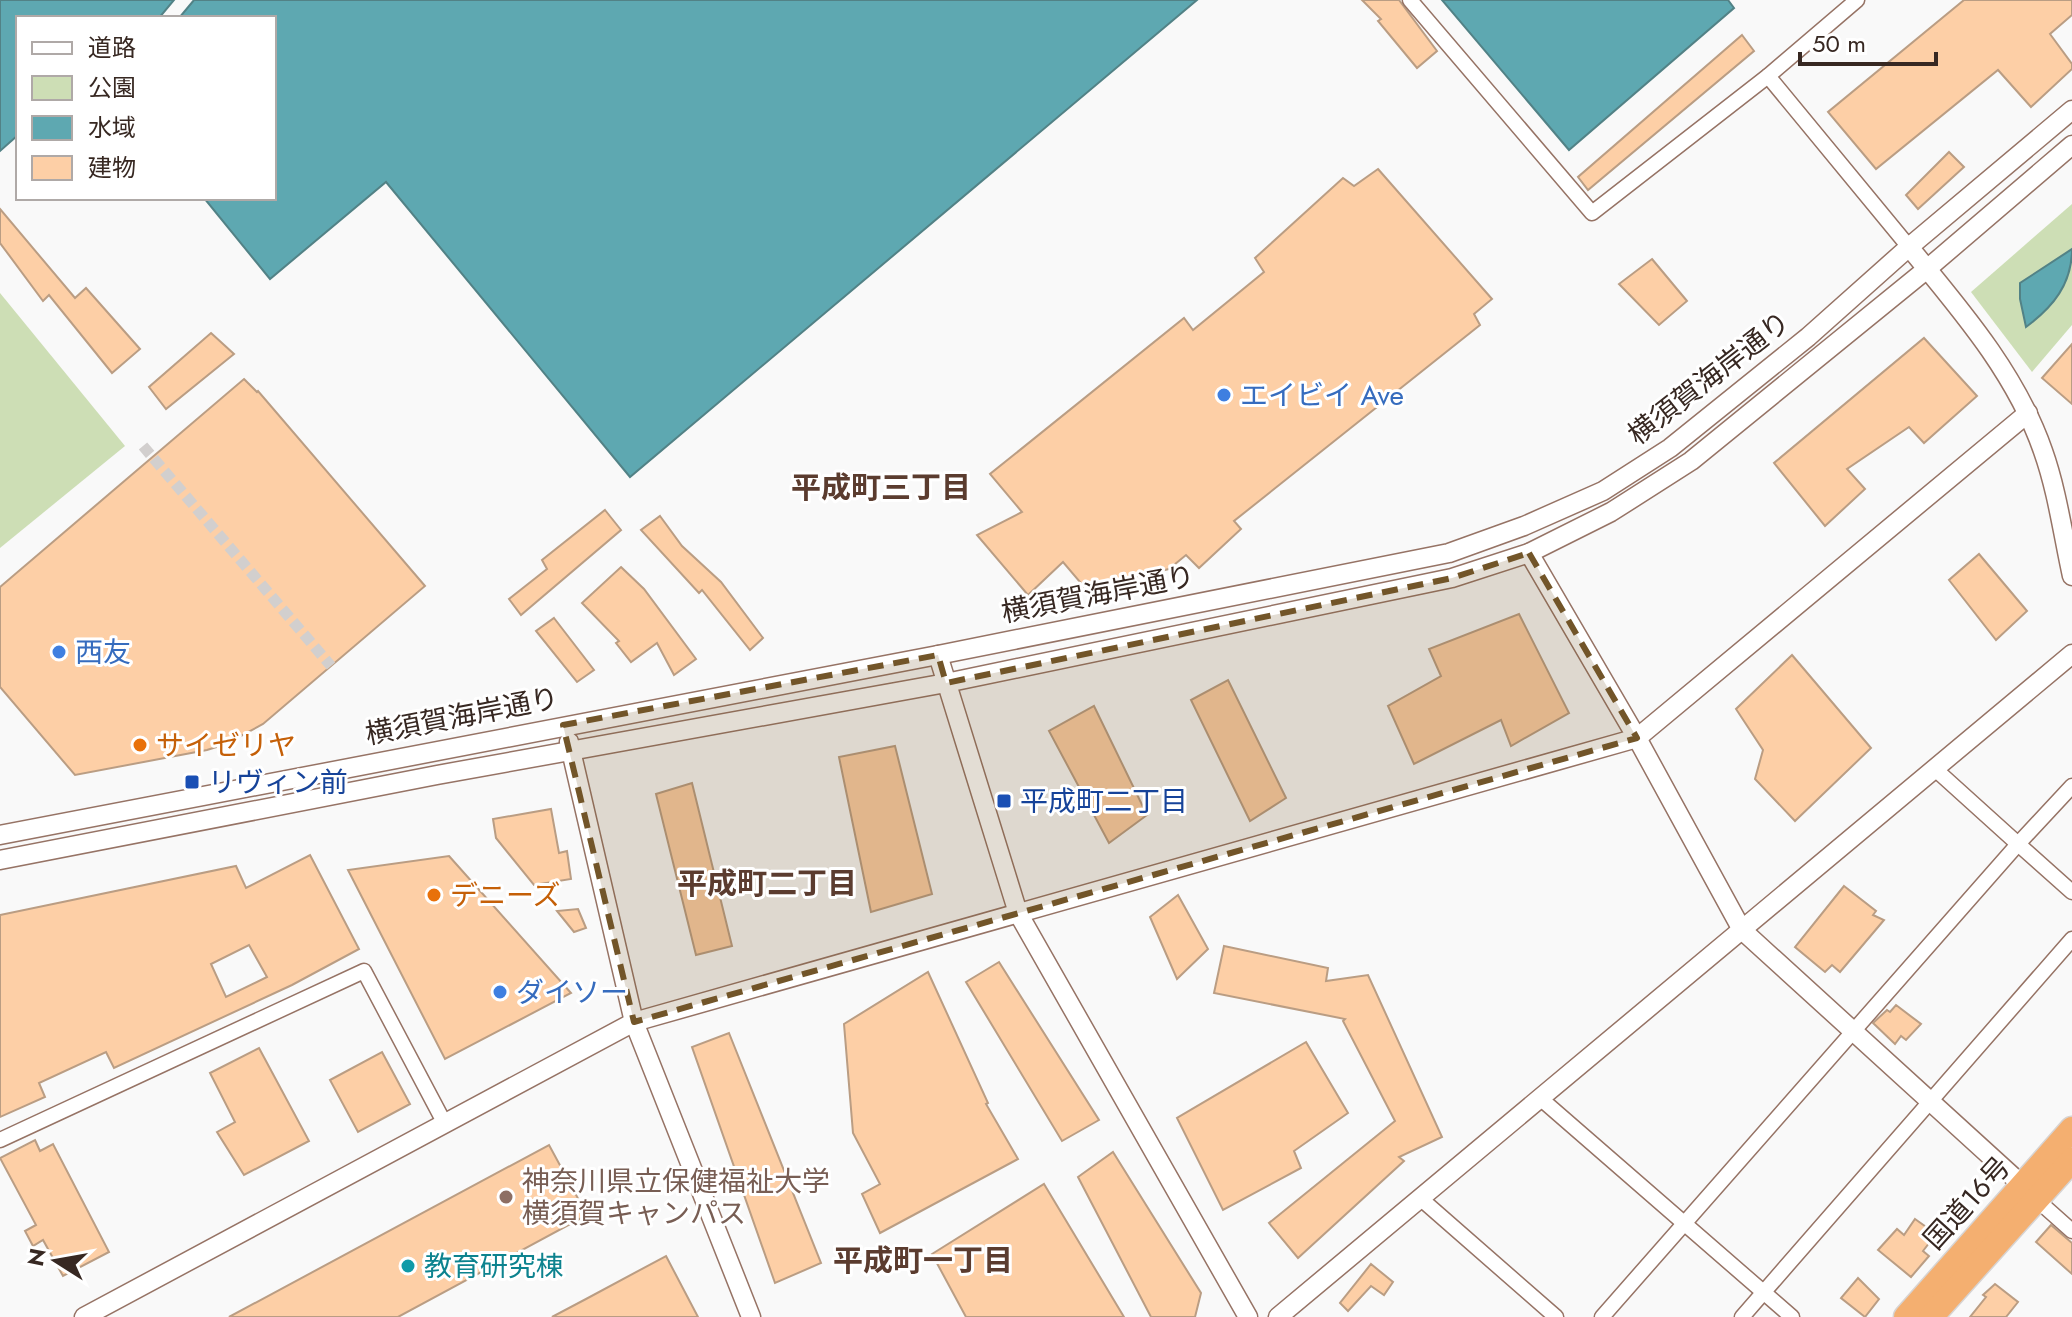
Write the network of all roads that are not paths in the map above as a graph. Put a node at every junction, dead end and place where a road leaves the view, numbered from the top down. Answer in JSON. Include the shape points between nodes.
{"nodes":[{"id":1,"x":1410,"y":0,"type":"edge"},
{"id":2,"x":1857,"y":0,"type":"edge"},
{"id":3,"x":1768,"y":76,"type":"junction"},
{"id":4,"x":2072,"y":110,"type":"edge"},
{"id":5,"x":2072,"y":145,"type":"edge"},
{"id":6,"x":1909,"y":247,"type":"junction"},
{"id":7,"x":1927,"y":269,"type":"junction"},
{"id":8,"x":2028,"y":413,"type":"junction"},
{"id":9,"x":1529,"y":553,"type":"junction"},
{"id":10,"x":2072,"y":576,"type":"edge"},
{"id":11,"x":2072,"y":654,"type":"edge"},
{"id":12,"x":938,"y":655,"type":"junction"},
{"id":13,"x":946,"y":683,"type":"junction"},
{"id":14,"x":563,"y":725,"type":"junction"},
{"id":15,"x":1637,"y":738,"type":"junction"},
{"id":16,"x":571,"y":750,"type":"junction"},
{"id":17,"x":1935,"y":769,"type":"junction"},
{"id":18,"x":2072,"y":786,"type":"edge"},
{"id":19,"x":0,"y":835,"type":"edge"},
{"id":20,"x":2018,"y":844,"type":"junction"},
{"id":21,"x":0,"y":860,"type":"edge"},
{"id":22,"x":2072,"y":892,"type":"edge"},
{"id":23,"x":1018,"y":913,"type":"junction"},
{"id":24,"x":1742,"y":930,"type":"junction"},
{"id":25,"x":2072,"y":939,"type":"edge"},
{"id":26,"x":634,"y":1022,"type":"junction"},
{"id":27,"x":1852,"y":1030,"type":"junction"},
{"id":28,"x":1540,"y":1098,"type":"junction"},
{"id":29,"x":1930,"y":1101,"type":"junction"},
{"id":30,"x":445,"y":1124,"type":"junction"},
{"id":31,"x":2072,"y":1129,"type":"edge"},
{"id":32,"x":0,"y":1140,"type":"edge"},
{"id":33,"x":2072,"y":1160,"type":"edge"},
{"id":34,"x":2030,"y":1192,"type":"junction"},
{"id":35,"x":1420,"y":1198,"type":"junction"},
{"id":36,"x":1684,"y":1223,"type":"junction"},
{"id":37,"x":2072,"y":1231,"type":"edge"},
{"id":38,"x":1763,"y":1292,"type":"junction"},
{"id":39,"x":84,"y":1317,"type":"edge"},
{"id":40,"x":751,"y":1317,"type":"edge"},
{"id":41,"x":1248,"y":1317,"type":"edge"},
{"id":42,"x":1278,"y":1317,"type":"edge"},
{"id":43,"x":1556,"y":1317,"type":"edge"},
{"id":44,"x":1602,"y":1317,"type":"edge"},
{"id":45,"x":1742,"y":1317,"type":"edge"},
{"id":46,"x":1792,"y":1317,"type":"edge"},
{"id":47,"x":1906,"y":1317,"type":"edge"},
{"id":48,"x":1931,"y":1317,"type":"edge"}],
"edges":[{"from":1,"to":3,"type":"street","via":[[1592,213]]},
{"from":2,"to":3,"type":"street"},
{"from":3,"to":6,"type":"street"},
{"from":4,"to":6,"type":"street","name":"横須賀海岸通り"},
{"from":5,"to":7,"type":"street"},
{"from":6,"to":7,"type":"street"},
{"from":6,"to":12,"type":"street","name":"横須賀海岸通り","via":[[1670,448],[1603,491],[1524,526],[1449,553]]},
{"from":7,"to":8,"type":"street","via":[[2010,380]]},
{"from":7,"to":9,"type":"street","via":[[1691,461],[1611,512]]},
{"from":8,"to":10,"type":"street","via":[[2044,453]]},
{"from":8,"to":15,"type":"street"},
{"from":9,"to":13,"type":"street","via":[[1452,578]]},
{"from":9,"to":15,"type":"street"},
{"from":11,"to":17,"type":"street"},
{"from":12,"to":13,"type":"street"},
{"from":12,"to":14,"type":"street","name":"横須賀海岸通り"},
{"from":13,"to":16,"type":"street"},
{"from":13,"to":23,"type":"street"},
{"from":14,"to":16,"type":"street"},
{"from":14,"to":19,"type":"street","name":"横須賀海岸通り"},
{"from":15,"to":23,"type":"street"},
{"from":15,"to":24,"type":"street"},
{"from":16,"to":21,"type":"street"},
{"from":16,"to":26,"type":"street"},
{"from":17,"to":20,"type":"street"},
{"from":17,"to":24,"type":"street"},
{"from":18,"to":20,"type":"street"},
{"from":20,"to":22,"type":"street"},
{"from":20,"to":27,"type":"street"},
{"from":23,"to":26,"type":"street"},
{"from":23,"to":41,"type":"street"},
{"from":24,"to":27,"type":"street"},
{"from":24,"to":28,"type":"street"},
{"from":25,"to":29,"type":"street"},
{"from":26,"to":30,"type":"street"},
{"from":26,"to":40,"type":"street"},
{"from":27,"to":29,"type":"street"},
{"from":27,"to":36,"type":"street"},
{"from":28,"to":35,"type":"street"},
{"from":28,"to":36,"type":"street"},
{"from":29,"to":34,"type":"street"},
{"from":29,"to":38,"type":"street"},
{"from":30,"to":32,"type":"street","via":[[364,971]]},
{"from":30,"to":39,"type":"street"},
{"from":31,"to":34,"type":"highway","name":"国道16号"},
{"from":33,"to":34,"type":"highway","name":"国道16号"},
{"from":34,"to":37,"type":"street"},
{"from":34,"to":47,"type":"highway","name":"国道16号"},
{"from":34,"to":48,"type":"highway","name":"国道16号"},
{"from":35,"to":42,"type":"street"},
{"from":35,"to":43,"type":"street"},
{"from":36,"to":38,"type":"street"},
{"from":36,"to":44,"type":"street"},
{"from":38,"to":45,"type":"street"},
{"from":38,"to":46,"type":"street"}]}
